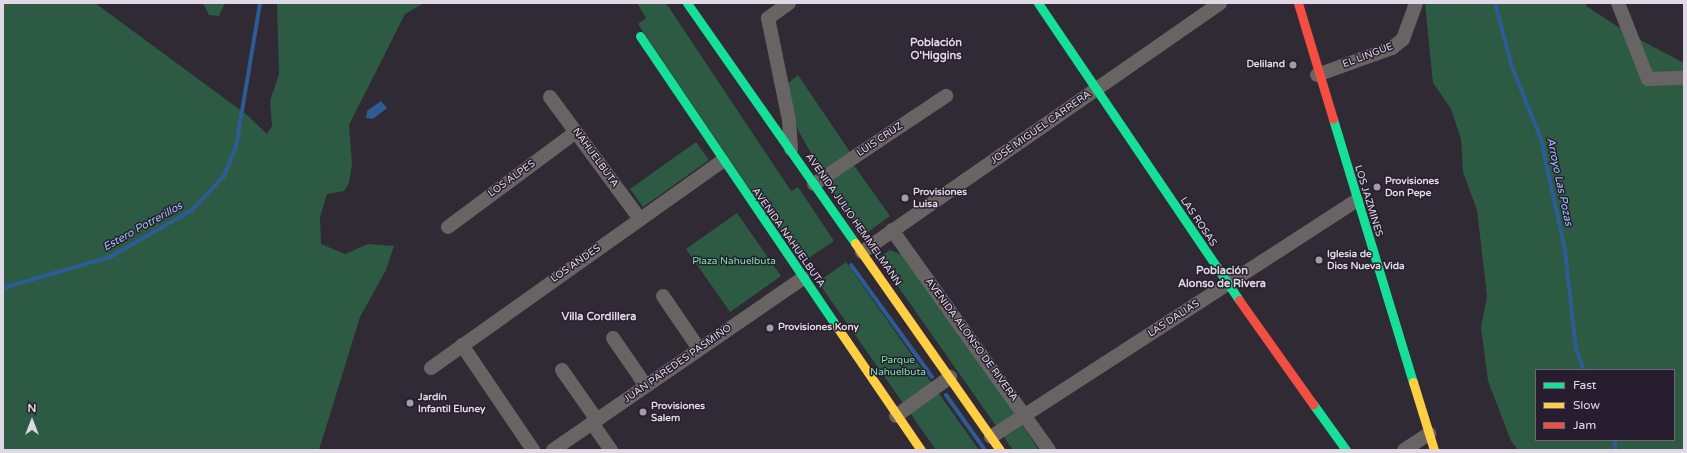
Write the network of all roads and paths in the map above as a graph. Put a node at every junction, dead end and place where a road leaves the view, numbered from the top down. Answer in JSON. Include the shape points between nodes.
{"nodes":[{"id":1,"x":687,"y":3,"type":"edge"},
{"id":2,"x":789,"y":3,"type":"edge"},
{"id":3,"x":1038,"y":3,"type":"edge"},
{"id":4,"x":1220,"y":3,"type":"edge"},
{"id":5,"x":1298,"y":3,"type":"edge"},
{"id":6,"x":1404,"y":3,"type":"edge"},
{"id":7,"x":1416,"y":3,"type":"edge"},
{"id":8,"x":1618,"y":3,"type":"edge"},
{"id":9,"x":1407,"y":27,"type":"junction"},
{"id":10,"x":640,"y":36,"type":"dead end"},
{"id":11,"x":1317,"y":75,"type":"junction"},
{"id":12,"x":1684,"y":78,"type":"edge"},
{"id":13,"x":1095,"y":91,"type":"junction"},
{"id":14,"x":946,"y":96,"type":"dead end"},
{"id":15,"x":550,"y":97,"type":"dead end"},
{"id":16,"x":576,"y":132,"type":"junction"},
{"id":17,"x":791,"y":152,"type":"junction"},
{"id":18,"x":722,"y":161,"type":"junction"},
{"id":19,"x":814,"y":184,"type":"junction"},
{"id":20,"x":1356,"y":200,"type":"junction"},
{"id":21,"x":640,"y":219,"type":"junction"},
{"id":22,"x":448,"y":226,"type":"dead end"},
{"id":23,"x":892,"y":230,"type":"junction"},
{"id":24,"x":862,"y":252,"type":"junction"},
{"id":25,"x":803,"y":278,"type":"junction"},
{"id":26,"x":1227,"y":284,"type":"junction"},
{"id":27,"x":663,"y":296,"type":"dead end"},
{"id":28,"x":613,"y":338,"type":"dead end"},
{"id":29,"x":462,"y":345,"type":"junction"},
{"id":30,"x":699,"y":349,"type":"junction"},
{"id":31,"x":431,"y":368,"type":"dead end"},
{"id":32,"x":562,"y":370,"type":"dead end"},
{"id":33,"x":950,"y":377,"type":"junction"},
{"id":34,"x":646,"y":386,"type":"junction"},
{"id":35,"x":1025,"y":415,"type":"junction"},
{"id":36,"x":896,"y":416,"type":"junction"},
{"id":37,"x":595,"y":421,"type":"junction"},
{"id":38,"x":1429,"y":434,"type":"junction"},
{"id":39,"x":991,"y":436,"type":"junction"},
{"id":40,"x":533,"y":450,"type":"edge"},
{"id":41,"x":553,"y":450,"type":"edge"},
{"id":42,"x":611,"y":450,"type":"edge"},
{"id":43,"x":921,"y":450,"type":"edge"},
{"id":44,"x":1000,"y":450,"type":"edge"},
{"id":45,"x":1049,"y":450,"type":"edge"},
{"id":46,"x":1346,"y":450,"type":"edge"},
{"id":47,"x":1404,"y":450,"type":"edge"},
{"id":48,"x":1434,"y":450,"type":"edge"}],
"edges":[{"from":1,"to":17,"type":"main road","name":"AVENIDA JULIO HEMMELMANN"},
{"from":2,"to":17,"type":"street","via":[[768,18],[789,120]]},
{"from":3,"to":13,"type":"main road","name":"LAS ROSAS"},
{"from":4,"to":13,"type":"street","name":"JOSÉ MIGUEL CARRERA"},
{"from":5,"to":11,"type":"main road","name":"LOS JAZMINES"},
{"from":6,"to":9,"type":"street"},
{"from":7,"to":9,"type":"street","name":"EL LINGUE"},
{"from":8,"to":12,"type":"street","via":[[1648,79]]},
{"from":9,"to":11,"type":"street","name":"EL LINGUE","via":[[1403,39],[1392,48]]},
{"from":10,"to":18,"type":"main road","name":"AVENIDA NAHUELBUTA"},
{"from":11,"to":20,"type":"main road","name":"LOS JAZMINES"},
{"from":13,"to":23,"type":"street","name":"JOSÉ MIGUEL CARRERA"},
{"from":13,"to":26,"type":"main road","name":"LAS ROSAS"},
{"from":14,"to":19,"type":"street","name":"LUIS CRUZ"},
{"from":15,"to":16,"type":"street","name":"NAHUELBUTA"},
{"from":16,"to":21,"type":"street","name":"NAHUELBUTA"},
{"from":16,"to":22,"type":"street","name":"LOS ALPES"},
{"from":17,"to":19,"type":"main road","name":"AVENIDA JULIO HEMMELMANN"},
{"from":18,"to":21,"type":"street","name":"LOS ANDES"},
{"from":18,"to":25,"type":"main road","name":"AVENIDA NAHUELBUTA"},
{"from":19,"to":24,"type":"main road","name":"AVENIDA JULIO HEMMELMANN"},
{"from":20,"to":26,"type":"street","name":"LAS DALIAS"},
{"from":20,"to":38,"type":"main road","name":"LOS JAZMINES"},
{"from":21,"to":29,"type":"street","name":"LOS ANDES"},
{"from":23,"to":24,"type":"street","name":"JOSÉ MIGUEL CARRERA"},
{"from":23,"to":35,"type":"street","name":"AVENIDA ALONSO DE RIVERA"},
{"from":24,"to":33,"type":"main road","name":"AVENIDA JULIO HEMMELMANN"},
{"from":25,"to":30,"type":"street","name":"JUAN PAREDES PASMIÑO"},
{"from":25,"to":36,"type":"main road","name":"AVENIDA NAHUELBUTA"},
{"from":26,"to":35,"type":"street","name":"LAS DALIAS"},
{"from":26,"to":46,"type":"main road","name":"LAS ROSAS"},
{"from":27,"to":30,"type":"street"},
{"from":28,"to":34,"type":"street"},
{"from":29,"to":31,"type":"street","name":"LOS ANDES"},
{"from":29,"to":40,"type":"street"},
{"from":30,"to":34,"type":"street","name":"JUAN PAREDES PASMIÑO"},
{"from":32,"to":37,"type":"street"},
{"from":33,"to":36,"type":"street"},
{"from":33,"to":39,"type":"main road","name":"AVENIDA JULIO HEMMELMANN"},
{"from":34,"to":37,"type":"street","name":"JUAN PAREDES PASMIÑO"},
{"from":35,"to":39,"type":"street","name":"LAS DALIAS"},
{"from":35,"to":45,"type":"street","name":"AVENIDA ALONSO DE RIVERA"},
{"from":36,"to":43,"type":"main road","name":"AVENIDA NAHUELBUTA"},
{"from":37,"to":41,"type":"street","name":"JUAN PAREDES PASMIÑO"},
{"from":37,"to":42,"type":"street"},
{"from":38,"to":47,"type":"street"},
{"from":38,"to":48,"type":"main road","name":"LOS JAZMINES"},
{"from":39,"to":44,"type":"main road","name":"AVENIDA JULIO HEMMELMANN"}]}
